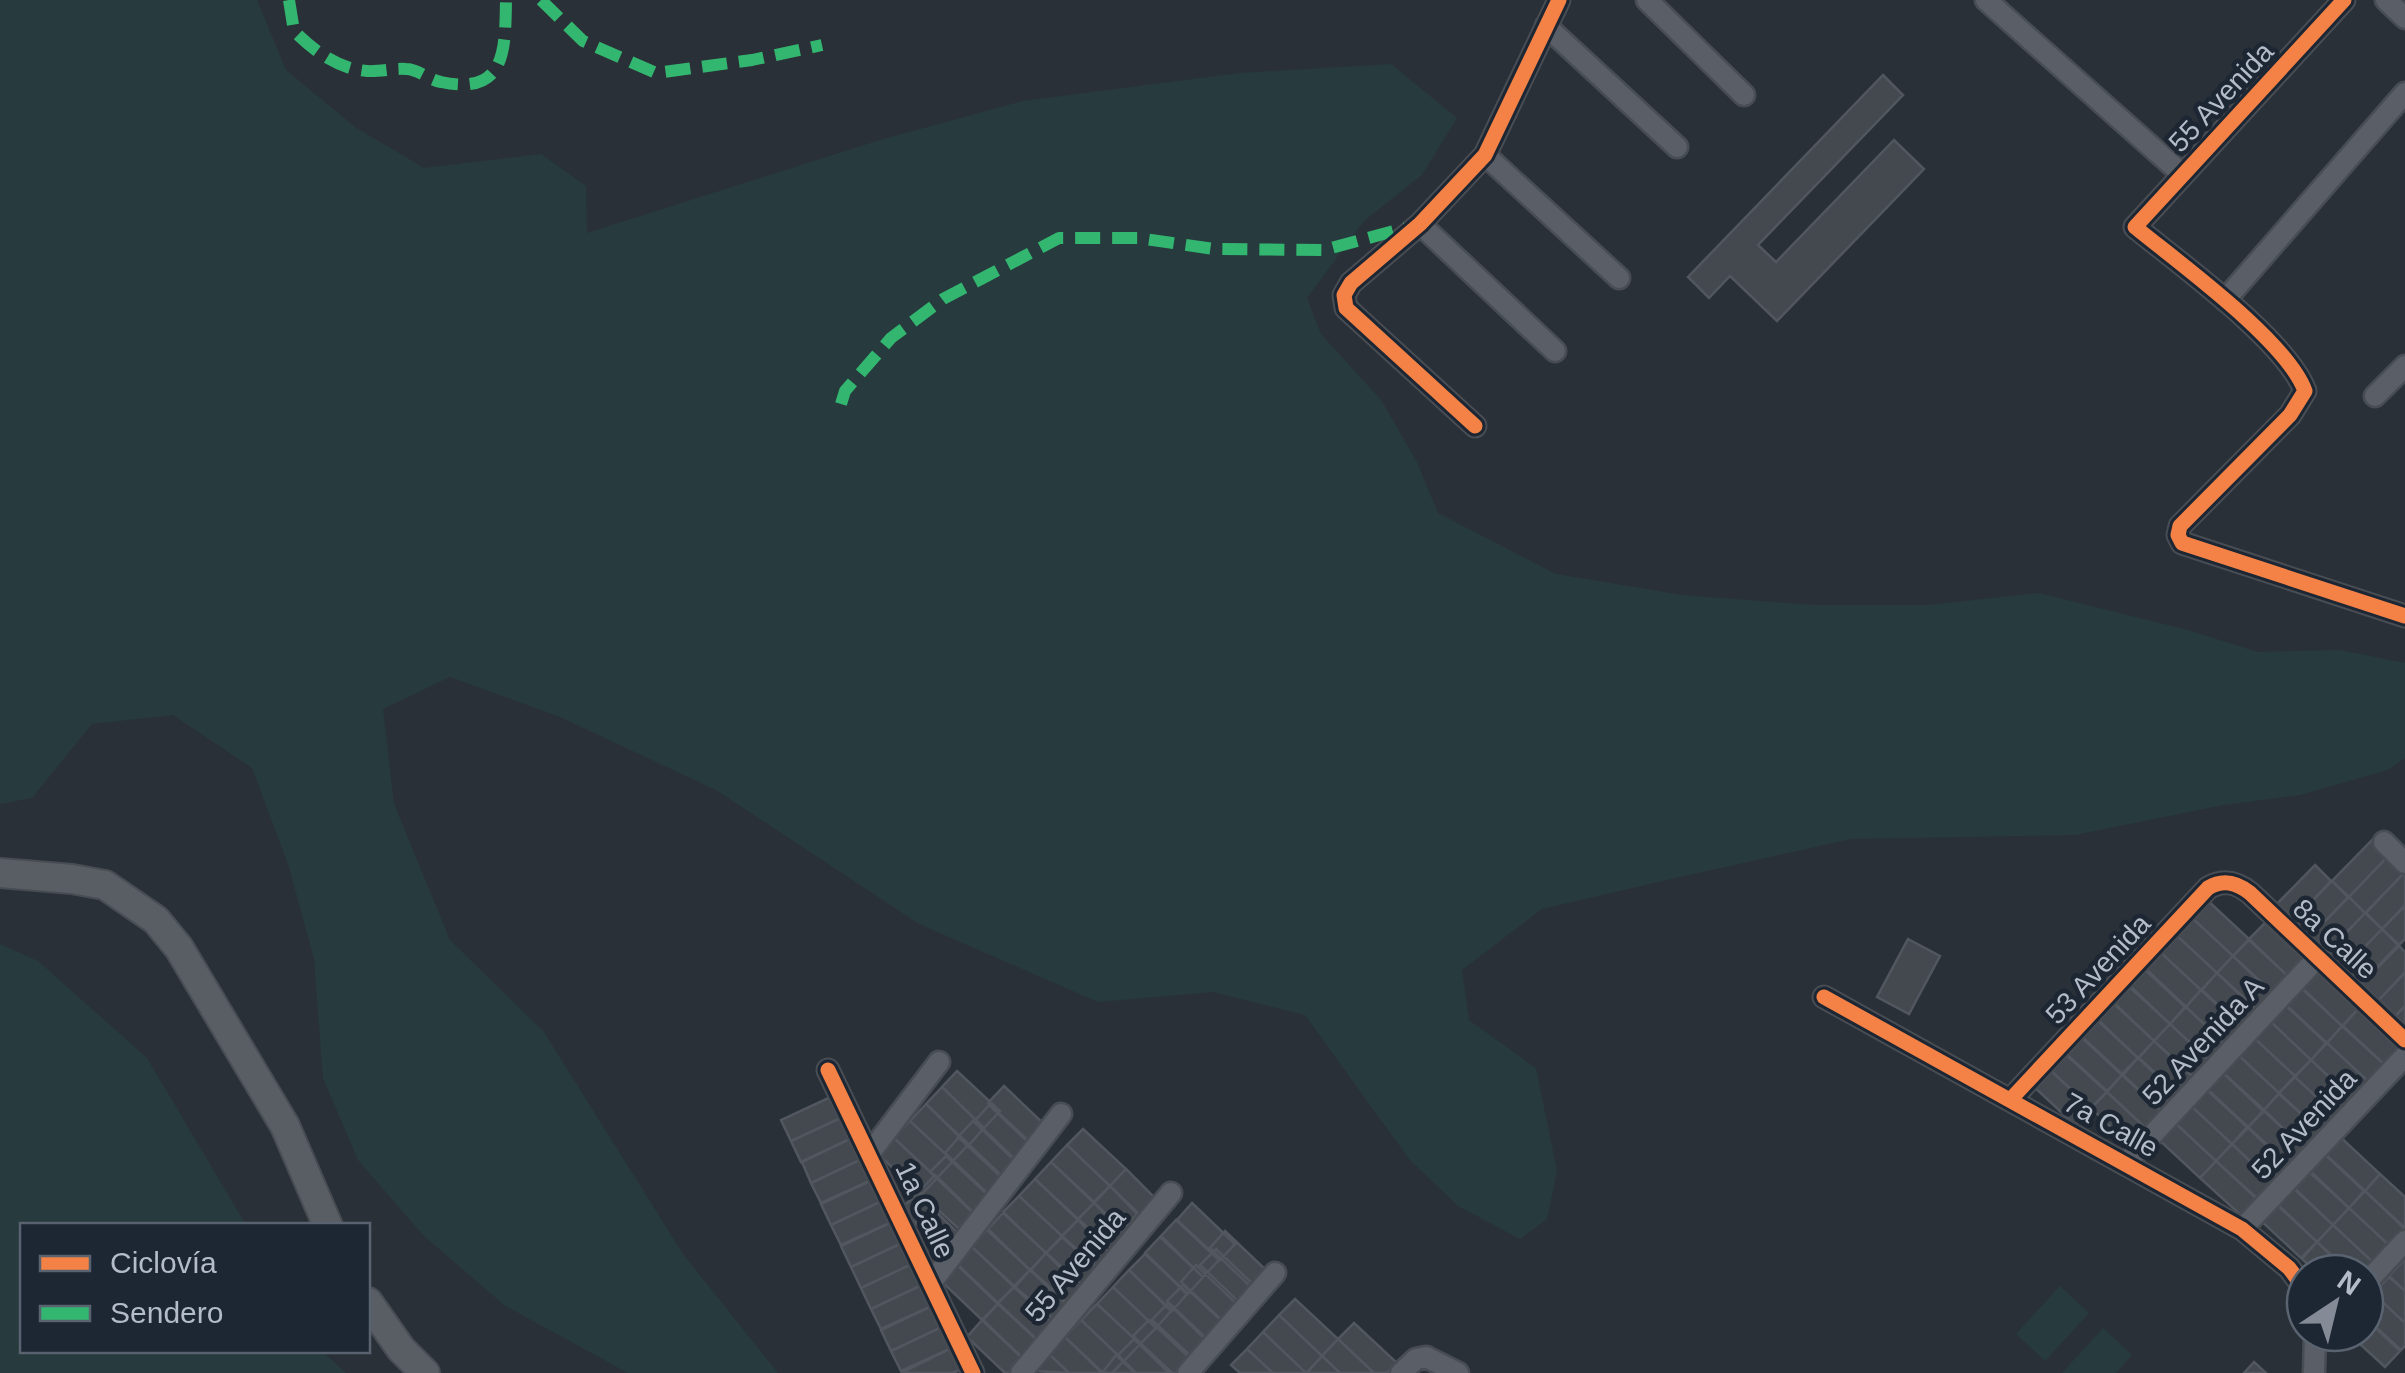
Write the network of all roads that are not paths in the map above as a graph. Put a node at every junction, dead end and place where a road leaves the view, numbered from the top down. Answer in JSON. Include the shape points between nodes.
{"nodes":[{"id":1,"x":1559,"y":0,"type":"edge"},
{"id":2,"x":1647,"y":0,"type":"edge"},
{"id":3,"x":1986,"y":0,"type":"edge"},
{"id":4,"x":2344,"y":0,"type":"edge"},
{"id":5,"x":2386,"y":0,"type":"edge"},
{"id":6,"x":2405,"y":18,"type":"edge"},
{"id":7,"x":1546,"y":26,"type":"junction"},
{"id":8,"x":2405,"y":92,"type":"edge"},
{"id":9,"x":1744,"y":95,"type":"dead end"},
{"id":10,"x":1677,"y":147,"type":"dead end"},
{"id":11,"x":1485,"y":154,"type":"junction"},
{"id":12,"x":2183,"y":176,"type":"junction"},
{"id":13,"x":1420,"y":224,"type":"junction"},
{"id":14,"x":1618,"y":278,"type":"dead end"},
{"id":15,"x":2225,"y":300,"type":"junction"},
{"id":16,"x":1555,"y":351,"type":"dead end"},
{"id":17,"x":2405,"y":366,"type":"edge"},
{"id":18,"x":2375,"y":396,"type":"dead end"},
{"id":19,"x":1475,"y":426,"type":"dead end"},
{"id":20,"x":2405,"y":616,"type":"edge"},
{"id":21,"x":2384,"y":842,"type":"dead end"},
{"id":22,"x":2405,"y":863,"type":"edge"},
{"id":23,"x":0,"y":873,"type":"edge"},
{"id":24,"x":2226,"y":882,"type":"joint"},
{"id":25,"x":2318,"y":956,"type":"junction"},
{"id":26,"x":1824,"y":996,"type":"dead end"},
{"id":27,"x":2405,"y":1040,"type":"edge"},
{"id":28,"x":2405,"y":1056,"type":"edge"},
{"id":29,"x":938,"y":1062,"type":"dead end"},
{"id":30,"x":828,"y":1070,"type":"dead end"},
{"id":31,"x":2011,"y":1099,"type":"junction"},
{"id":32,"x":1061,"y":1114,"type":"dead end"},
{"id":33,"x":870,"y":1154,"type":"junction"},
{"id":34,"x":2127,"y":1162,"type":"junction"},
{"id":35,"x":1171,"y":1193,"type":"dead end"},
{"id":36,"x":327,"y":1223,"type":"edge"},
{"id":37,"x":2242,"y":1229,"type":"junction"},
{"id":38,"x":2405,"y":1242,"type":"edge"},
{"id":39,"x":2385,"y":1263,"type":"edge"},
{"id":40,"x":2285,"y":1264,"type":"edge"},
{"id":41,"x":1275,"y":1273,"type":"dead end"},
{"id":42,"x":932,"y":1283,"type":"junction"},
{"id":43,"x":370,"y":1305,"type":"edge"},
{"id":44,"x":425,"y":1373,"type":"edge"},
{"id":45,"x":973,"y":1373,"type":"edge"},
{"id":46,"x":1021,"y":1373,"type":"edge"},
{"id":47,"x":1188,"y":1373,"type":"edge"},
{"id":48,"x":1401,"y":1373,"type":"edge"},
{"id":49,"x":1458,"y":1373,"type":"edge"}],
"edges":[{"from":1,"to":7,"type":"street"},
{"from":2,"to":9,"type":"street"},
{"from":3,"to":12,"type":"street"},
{"from":4,"to":12,"type":"street","name":"55 Avenida"},
{"from":5,"to":6,"type":"street"},
{"from":7,"to":10,"type":"street"},
{"from":7,"to":11,"type":"street"},
{"from":8,"to":15,"type":"street"},
{"from":11,"to":13,"type":"street"},
{"from":11,"to":14,"type":"street"},
{"from":12,"to":15,"type":"street","name":"55 Avenida","via":[[2135,227]]},
{"from":13,"to":16,"type":"street"},
{"from":13,"to":19,"type":"street","via":[[1351,282],[1346,308]]},
{"from":15,"to":20,"type":"street","via":[[2299,373],[2306,391],[2180,526],[2182,543]]},
{"from":17,"to":18,"type":"street"},
{"from":21,"to":22,"type":"street"},
{"from":23,"to":36,"type":"main road","via":[[105,885],[156,920],[285,1126]]},
{"from":24,"to":25,"type":"street","name":"8a Calle","via":[[2250,892]]},
{"from":24,"to":31,"type":"street","name":"53 Avenida","via":[[2208,888]]},
{"from":25,"to":27,"type":"street","name":"8a Calle"},
{"from":25,"to":34,"type":"street","name":"52 Avenida A"},
{"from":26,"to":31,"type":"street","name":"7a Calle"},
{"from":28,"to":37,"type":"street","name":"52 Avenida"},
{"from":29,"to":33,"type":"street"},
{"from":30,"to":33,"type":"street","name":"1a Calle"},
{"from":31,"to":34,"type":"street","name":"7a Calle"},
{"from":32,"to":42,"type":"street"},
{"from":33,"to":42,"type":"street","name":"1a Calle"},
{"from":34,"to":37,"type":"street","name":"7a Calle"},
{"from":35,"to":46,"type":"street","name":"55 Avenida"},
{"from":37,"to":40,"type":"street","name":"7a Calle"},
{"from":38,"to":39,"type":"street"},
{"from":41,"to":47,"type":"street"},
{"from":42,"to":45,"type":"street","name":"1a Calle"},
{"from":43,"to":44,"type":"main road"},
{"from":48,"to":49,"type":"street","via":[[1422,1357]]}]}
